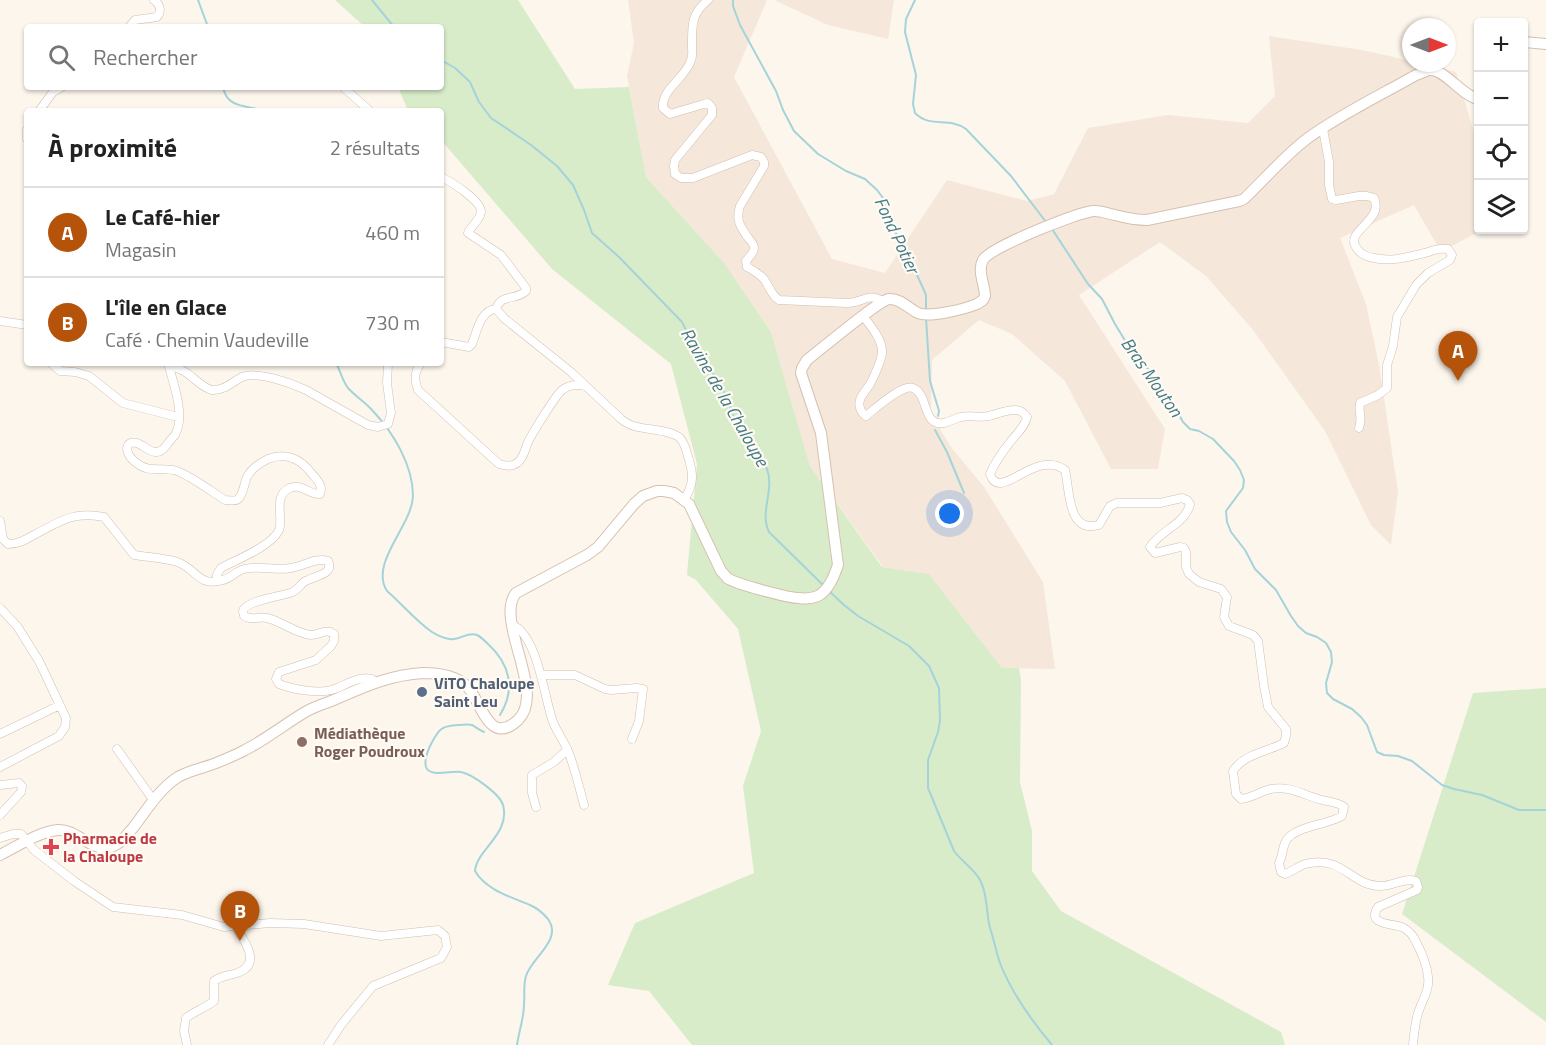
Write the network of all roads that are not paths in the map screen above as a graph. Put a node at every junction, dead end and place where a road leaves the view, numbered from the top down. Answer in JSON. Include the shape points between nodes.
{"nodes":[{"id":1,"x":154,"y":0,"type":"edge"},
{"id":2,"x":708,"y":0,"type":"edge"},
{"id":3,"x":132,"y":24,"type":"edge"},
{"id":4,"x":1528,"y":42,"type":"edge"},
{"id":5,"x":1546,"y":44,"type":"edge"},
{"id":6,"x":57,"y":90,"type":"edge"},
{"id":7,"x":346,"y":90,"type":"edge"},
{"id":8,"x":1474,"y":98,"type":"edge"},
{"id":9,"x":41,"y":108,"type":"edge"},
{"id":10,"x":367,"y":108,"type":"edge"},
{"id":11,"x":1323,"y":129,"type":"junction"},
{"id":12,"x":444,"y":179,"type":"edge"},
{"id":13,"x":883,"y":301,"type":"junction"},
{"id":14,"x":496,"y":309,"type":"junction"},
{"id":15,"x":863,"y":316,"type":"junction"},
{"id":16,"x":0,"y":321,"type":"edge"},
{"id":17,"x":24,"y":325,"type":"edge"},
{"id":18,"x":444,"y":343,"type":"edge"},
{"id":19,"x":54,"y":366,"type":"edge"},
{"id":20,"x":169,"y":366,"type":"edge"},
{"id":21,"x":172,"y":366,"type":"edge"},
{"id":22,"x":387,"y":366,"type":"edge"},
{"id":23,"x":419,"y":366,"type":"edge"},
{"id":24,"x":585,"y":386,"type":"junction"},
{"id":25,"x":178,"y":417,"type":"junction"},
{"id":26,"x":1359,"y":428,"type":"dead end"},
{"id":27,"x":684,"y":501,"type":"junction"},
{"id":28,"x":0,"y":521,"type":"edge"},
{"id":29,"x":218,"y":581,"type":"junction"},
{"id":30,"x":0,"y":608,"type":"edge"},
{"id":31,"x":513,"y":625,"type":"junction"},
{"id":32,"x":541,"y":675,"type":"junction"},
{"id":33,"x":375,"y":682,"type":"junction"},
{"id":34,"x":60,"y":705,"type":"junction"},
{"id":35,"x":0,"y":734,"type":"edge"},
{"id":36,"x":632,"y":739,"type":"dead end"},
{"id":37,"x":117,"y":749,"type":"dead end"},
{"id":38,"x":567,"y":750,"type":"junction"},
{"id":39,"x":0,"y":767,"type":"edge"},
{"id":40,"x":0,"y":785,"type":"edge"},
{"id":41,"x":154,"y":801,"type":"junction"},
{"id":42,"x":584,"y":805,"type":"dead end"},
{"id":43,"x":536,"y":807,"type":"dead end"},
{"id":44,"x":0,"y":815,"type":"edge"},
{"id":45,"x":0,"y":838,"type":"edge"},
{"id":46,"x":27,"y":841,"type":"junction"},
{"id":47,"x":0,"y":855,"type":"edge"},
{"id":48,"x":235,"y":926,"type":"junction"},
{"id":49,"x":187,"y":1045,"type":"edge"},
{"id":50,"x":328,"y":1045,"type":"edge"},
{"id":51,"x":1413,"y":1045,"type":"edge"}],
"edges":[{"from":1,"to":3,"type":"street","via":[[160,7],[157,17]]},
{"from":2,"to":13,"type":"street","via":[[692,21],[692,60],[662,104],[670,114],[704,104],[712,108],[712,115],[675,160],[675,174],[693,178],[752,155],[761,157],[764,166],[738,212],[739,224],[754,248],[746,261],[747,267],[765,281],[779,300],[855,303],[874,297]]},
{"from":4,"to":5,"type":"main road"},
{"from":6,"to":9,"type":"street"},
{"from":7,"to":10,"type":"street"},
{"from":8,"to":11,"type":"main road","via":[[1430,70]]},
{"from":11,"to":13,"type":"main road","via":[[1286,156],[1239,201],[1147,220],[1091,211],[1002,246],[983,260],[985,296],[972,306],[924,315],[896,300]]},
{"from":11,"to":26,"type":"street","via":[[1332,199],[1367,196],[1377,204],[1376,211],[1355,236],[1356,249],[1383,260],[1439,248],[1448,249],[1452,255],[1450,261],[1416,285],[1402,306],[1387,365],[1387,388],[1360,403]]},
{"from":12,"to":14,"type":"street","via":[[481,208],[468,233],[501,255],[526,288],[521,296],[501,300]]},
{"from":13,"to":15,"type":"main road"},
{"from":14,"to":18,"type":"street","via":[[484,315],[469,347]]},
{"from":14,"to":24,"type":"street"},
{"from":15,"to":27,"type":"main road","via":[[807,360],[801,373],[822,440],[838,565],[820,595],[800,598],[727,577],[693,510]]},
{"from":15,"to":51,"type":"street","via":[[882,353],[860,400],[863,414],[867,416],[906,388],[920,393],[930,417],[942,424],[963,417],[1023,412],[1027,417],[1025,423],[994,464],[992,481],[1005,483],[1035,467],[1059,466],[1065,470],[1076,518],[1092,527],[1099,525],[1110,506],[1117,503],[1187,500],[1188,510],[1150,547],[1155,553],[1184,548],[1189,574],[1227,597],[1224,617],[1229,626],[1253,635],[1258,641],[1268,707],[1286,729],[1284,743],[1236,765],[1236,794],[1241,799],[1249,798],[1282,788],[1344,807],[1342,816],[1336,820],[1288,837],[1279,863],[1285,874],[1313,862],[1340,866],[1356,878],[1381,887],[1416,881],[1417,890],[1378,907],[1375,912],[1380,922],[1413,935],[1425,963],[1429,978],[1417,1015]]},
{"from":16,"to":17,"type":"street"},
{"from":19,"to":25,"type":"street","via":[[60,371],[88,376],[123,403]]},
{"from":20,"to":25,"type":"street","via":[[179,405]]},
{"from":21,"to":22,"type":"street","via":[[215,390],[250,375],[266,377],[306,390],[378,427],[388,424],[391,414]]},
{"from":23,"to":24,"type":"street","via":[[415,382],[418,390],[505,466],[518,462],[524,454],[560,392],[573,385]]},
{"from":24,"to":27,"type":"street","via":[[630,425],[680,438],[693,480]]},
{"from":25,"to":29,"type":"street","via":[[175,434],[163,450],[154,453],[138,443],[128,445],[127,453],[140,467],[177,471],[232,501],[240,497],[247,476],[260,463],[283,455],[305,464],[321,485],[322,491],[317,495],[300,487],[287,489],[281,495],[280,525],[274,537],[221,568]]},
{"from":27,"to":31,"type":"main road","via":[[664,490],[643,496],[598,547],[516,593],[510,612]]},
{"from":28,"to":29,"type":"street","via":[[3,539],[16,544],[76,515],[104,517],[134,555],[177,562],[203,581]]},
{"from":29,"to":33,"type":"street","via":[[245,569],[290,568],[328,561],[330,567],[325,573],[305,581],[294,592],[252,603],[243,611],[244,616],[266,618],[306,634],[334,634],[331,646],[316,660],[279,672],[279,684],[323,691],[364,678]]},
{"from":30,"to":34,"type":"street","via":[[39,661]]},
{"from":31,"to":32,"type":"street","via":[[526,638]]},
{"from":31,"to":33,"type":"main road","via":[[527,696],[526,707],[512,725],[499,728],[490,724],[470,690],[456,678],[407,674]]},
{"from":32,"to":36,"type":"street","via":[[574,675],[611,690],[643,689]]},
{"from":32,"to":38,"type":"street","via":[[553,721]]},
{"from":33,"to":41,"type":"main road","via":[[309,710],[249,748],[178,777]]},
{"from":34,"to":35,"type":"street"},
{"from":34,"to":39,"type":"street","via":[[66,723],[59,736]]},
{"from":37,"to":41,"type":"street"},
{"from":38,"to":42,"type":"street"},
{"from":38,"to":43,"type":"street","via":[[532,775]]},
{"from":40,"to":44,"type":"street","via":[[19,783],[22,789]]},
{"from":41,"to":46,"type":"main road","via":[[117,845],[108,848],[63,830]]},
{"from":45,"to":46,"type":"street","via":[[18,833]]},
{"from":46,"to":47,"type":"main road"},
{"from":46,"to":48,"type":"street","via":[[113,907]]},
{"from":48,"to":49,"type":"street","via":[[250,951],[249,962],[245,969],[214,981],[214,1001],[186,1018]]},
{"from":48,"to":50,"type":"street","via":[[304,924],[381,936],[438,930],[444,936],[447,947],[441,957],[373,986]]}]}
